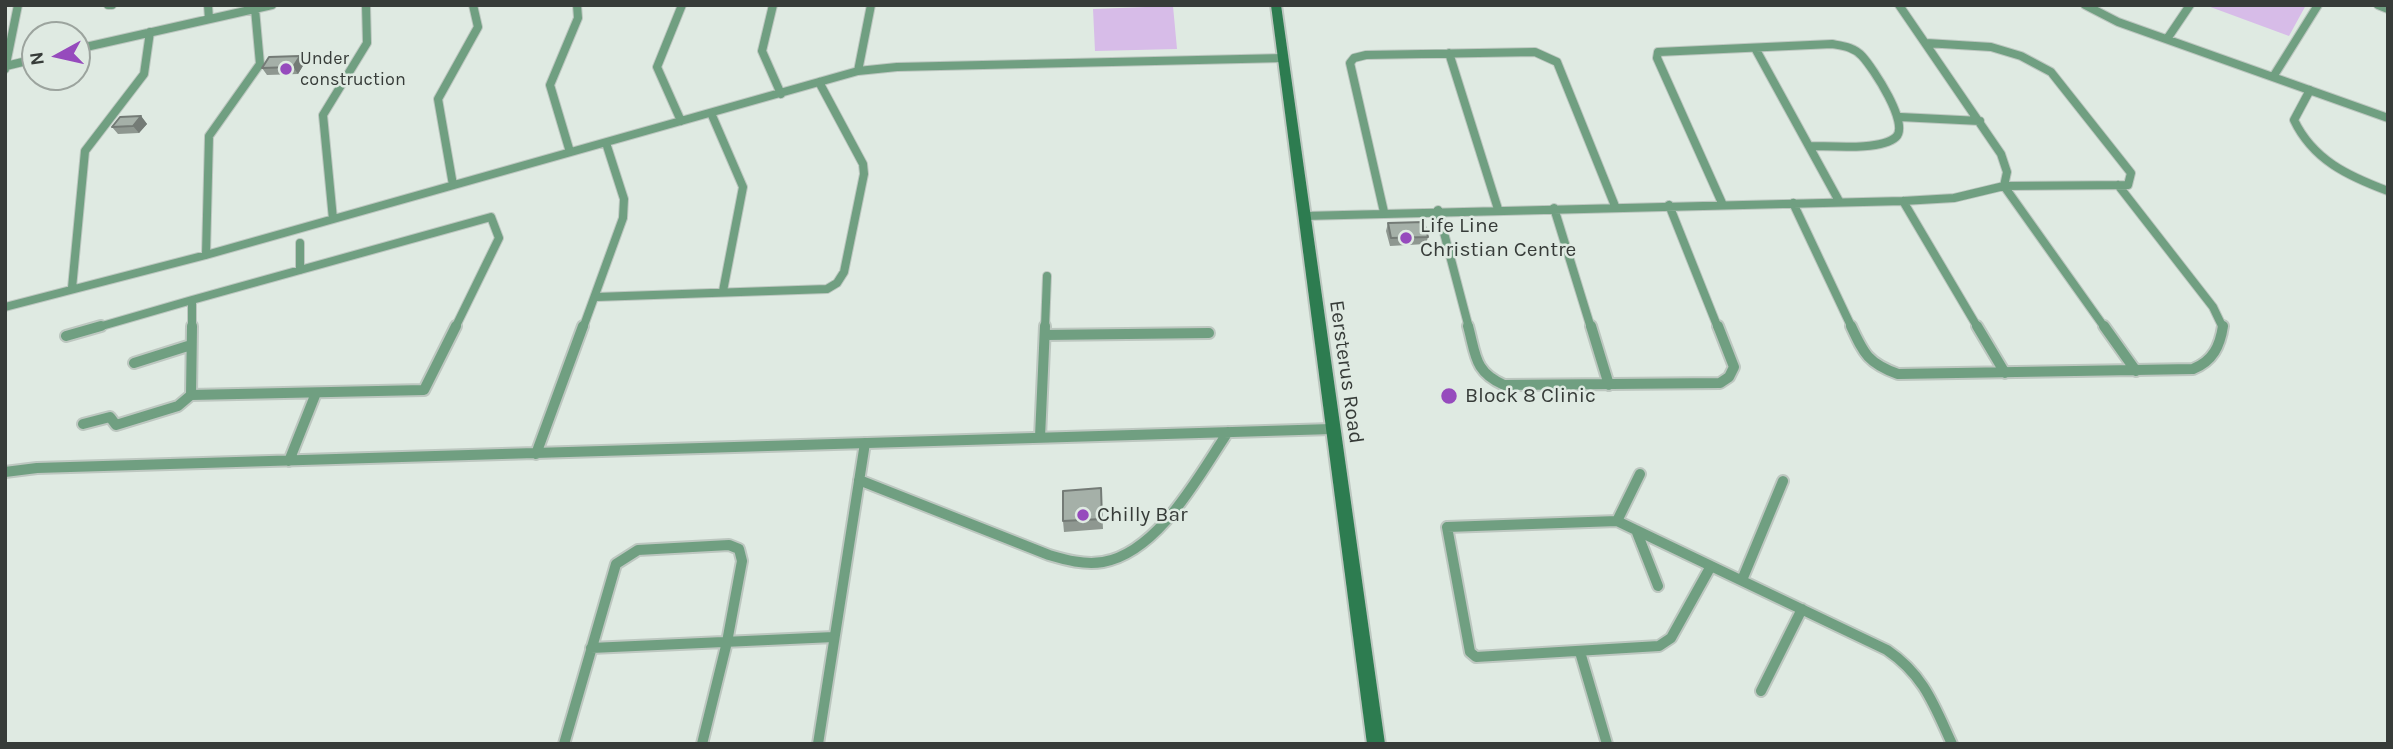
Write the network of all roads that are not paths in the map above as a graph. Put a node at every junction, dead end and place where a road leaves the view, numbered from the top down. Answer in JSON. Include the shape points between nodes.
{"nodes":[{"id":1,"x":18,"y":5,"type":"edge"},
{"id":2,"x":208,"y":5,"type":"edge"},
{"id":3,"x":272,"y":5,"type":"edge"},
{"id":4,"x":366,"y":5,"type":"edge"},
{"id":5,"x":474,"y":5,"type":"edge"},
{"id":6,"x":577,"y":5,"type":"edge"},
{"id":7,"x":682,"y":5,"type":"edge"},
{"id":8,"x":773,"y":5,"type":"edge"},
{"id":9,"x":871,"y":5,"type":"edge"},
{"id":10,"x":1276,"y":5,"type":"edge"},
{"id":11,"x":1899,"y":5,"type":"edge"},
{"id":12,"x":2085,"y":5,"type":"edge"},
{"id":13,"x":2190,"y":5,"type":"edge"},
{"id":14,"x":2318,"y":5,"type":"edge"},
{"id":15,"x":2378,"y":5,"type":"edge"},
{"id":16,"x":255,"y":9,"type":"junction"},
{"id":17,"x":2388,"y":9,"type":"edge"},
{"id":18,"x":209,"y":19,"type":"junction"},
{"id":19,"x":10,"y":31,"type":"edge"},
{"id":20,"x":150,"y":32,"type":"junction"},
{"id":21,"x":2167,"y":39,"type":"junction"},
{"id":22,"x":1926,"y":43,"type":"junction"},
{"id":23,"x":91,"y":46,"type":"edge"},
{"id":24,"x":1755,"y":48,"type":"junction"},
{"id":25,"x":1450,"y":53,"type":"junction"},
{"id":26,"x":1284,"y":58,"type":"junction"},
{"id":27,"x":6,"y":67,"type":"edge"},
{"id":28,"x":858,"y":71,"type":"junction"},
{"id":29,"x":2273,"y":77,"type":"junction"},
{"id":30,"x":819,"y":82,"type":"junction"},
{"id":31,"x":2310,"y":90,"type":"junction"},
{"id":32,"x":781,"y":94,"type":"junction"},
{"id":33,"x":711,"y":113,"type":"junction"},
{"id":34,"x":1900,"y":117,"type":"junction"},
{"id":35,"x":2388,"y":118,"type":"edge"},
{"id":36,"x":681,"y":121,"type":"junction"},
{"id":37,"x":1980,"y":121,"type":"junction"},
{"id":38,"x":606,"y":143,"type":"junction"},
{"id":39,"x":1810,"y":146,"type":"junction"},
{"id":40,"x":570,"y":152,"type":"junction"},
{"id":41,"x":453,"y":185,"type":"junction"},
{"id":42,"x":2004,"y":186,"type":"junction"},
{"id":43,"x":2118,"y":186,"type":"junction"},
{"id":44,"x":2388,"y":191,"type":"edge"},
{"id":45,"x":1839,"y":201,"type":"junction"},
{"id":46,"x":1903,"y":201,"type":"junction"},
{"id":47,"x":1793,"y":202,"type":"junction"},
{"id":48,"x":1722,"y":203,"type":"junction"},
{"id":49,"x":1669,"y":205,"type":"junction"},
{"id":50,"x":1615,"y":206,"type":"junction"},
{"id":51,"x":1554,"y":208,"type":"junction"},
{"id":52,"x":1497,"y":209,"type":"junction"},
{"id":53,"x":1438,"y":210,"type":"junction"},
{"id":54,"x":1384,"y":212,"type":"junction"},
{"id":55,"x":1304,"y":216,"type":"junction"},
{"id":56,"x":333,"y":219,"type":"junction"},
{"id":57,"x":300,"y":243,"type":"dead end"},
{"id":58,"x":206,"y":255,"type":"junction"},
{"id":59,"x":300,"y":270,"type":"junction"},
{"id":60,"x":1047,"y":276,"type":"dead end"},
{"id":61,"x":72,"y":288,"type":"junction"},
{"id":62,"x":723,"y":291,"type":"junction"},
{"id":63,"x":596,"y":297,"type":"junction"},
{"id":64,"x":192,"y":300,"type":"junction"},
{"id":65,"x":5,"y":307,"type":"edge"},
{"id":66,"x":1209,"y":333,"type":"dead end"},
{"id":67,"x":1045,"y":335,"type":"junction"},
{"id":68,"x":66,"y":336,"type":"dead end"},
{"id":69,"x":191,"y":345,"type":"junction"},
{"id":70,"x":134,"y":363,"type":"dead end"},
{"id":71,"x":2136,"y":371,"type":"junction"},
{"id":72,"x":2006,"y":373,"type":"junction"},
{"id":73,"x":1609,"y":385,"type":"junction"},
{"id":74,"x":316,"y":393,"type":"junction"},
{"id":75,"x":191,"y":396,"type":"junction"},
{"id":76,"x":83,"y":424,"type":"dead end"},
{"id":77,"x":1332,"y":429,"type":"junction"},
{"id":78,"x":1228,"y":432,"type":"junction"},
{"id":79,"x":1040,"y":437,"type":"junction"},
{"id":80,"x":865,"y":443,"type":"junction"},
{"id":81,"x":536,"y":454,"type":"junction"},
{"id":82,"x":289,"y":461,"type":"junction"},
{"id":83,"x":5,"y":472,"type":"edge"},
{"id":84,"x":1640,"y":474,"type":"dead end"},
{"id":85,"x":859,"y":480,"type":"junction"},
{"id":86,"x":1783,"y":481,"type":"dead end"},
{"id":87,"x":1617,"y":521,"type":"junction"},
{"id":88,"x":1636,"y":530,"type":"junction"},
{"id":89,"x":1711,"y":565,"type":"junction"},
{"id":90,"x":1742,"y":580,"type":"junction"},
{"id":91,"x":1658,"y":586,"type":"dead end"},
{"id":92,"x":1802,"y":609,"type":"junction"},
{"id":93,"x":834,"y":637,"type":"junction"},
{"id":94,"x":727,"y":642,"type":"junction"},
{"id":95,"x":591,"y":648,"type":"junction"},
{"id":96,"x":1580,"y":652,"type":"junction"},
{"id":97,"x":1761,"y":691,"type":"dead end"},
{"id":98,"x":564,"y":744,"type":"edge"},
{"id":99,"x":702,"y":744,"type":"edge"},
{"id":100,"x":818,"y":744,"type":"edge"},
{"id":101,"x":1376,"y":744,"type":"edge"},
{"id":102,"x":1607,"y":744,"type":"edge"},
{"id":103,"x":1952,"y":744,"type":"edge"}],
"edges":[{"from":1,"to":19,"type":"street"},
{"from":2,"to":18,"type":"street"},
{"from":3,"to":16,"type":"street"},
{"from":4,"to":56,"type":"street","via":[[368,43],[323,115]]},
{"from":5,"to":41,"type":"street","via":[[478,26],[438,99]]},
{"from":6,"to":40,"type":"street","via":[[578,18],[550,85]]},
{"from":7,"to":36,"type":"street","via":[[657,67]]},
{"from":8,"to":32,"type":"street","via":[[762,51]]},
{"from":9,"to":28,"type":"street"},
{"from":10,"to":26,"type":"street","name":"Eersterus Road"},
{"from":11,"to":22,"type":"street"},
{"from":12,"to":21,"type":"street"},
{"from":13,"to":21,"type":"street"},
{"from":14,"to":29,"type":"street"},
{"from":15,"to":17,"type":"street"},
{"from":16,"to":18,"type":"street"},
{"from":16,"to":58,"type":"street","via":[[260,64],[208,139]]},
{"from":18,"to":20,"type":"street"},
{"from":19,"to":27,"type":"street"},
{"from":20,"to":23,"type":"street"},
{"from":20,"to":61,"type":"street","via":[[144,74],[85,151]]},
{"from":21,"to":29,"type":"street"},
{"from":22,"to":37,"type":"street"},
{"from":22,"to":43,"type":"street","via":[[1978,42],[2051,72],[2132,173],[2127,185]]},
{"from":24,"to":34,"type":"street","via":[[1849,47],[1861,55]]},
{"from":24,"to":39,"type":"street"},
{"from":24,"to":48,"type":"street","via":[[1658,52]]},
{"from":25,"to":50,"type":"street","via":[[1535,52],[1557,62]]},
{"from":25,"to":52,"type":"street"},
{"from":25,"to":54,"type":"street","via":[[1366,55],[1350,63]]},
{"from":26,"to":28,"type":"street"},
{"from":26,"to":55,"type":"street","name":"Eersterus Road"},
{"from":28,"to":30,"type":"street"},
{"from":29,"to":31,"type":"street"},
{"from":30,"to":32,"type":"street"},
{"from":30,"to":62,"type":"street","via":[[863,164],[864,183],[844,272],[827,289]]},
{"from":31,"to":35,"type":"street"},
{"from":31,"to":44,"type":"street","via":[[2294,120],[2309,145],[2338,171]]},
{"from":32,"to":33,"type":"street"},
{"from":33,"to":36,"type":"street"},
{"from":33,"to":62,"type":"street","via":[[743,187]]},
{"from":34,"to":37,"type":"street"},
{"from":34,"to":39,"type":"street","via":[[1896,138],[1882,144]]},
{"from":36,"to":38,"type":"street"},
{"from":37,"to":42,"type":"street","via":[[2001,154],[2007,172]]},
{"from":38,"to":40,"type":"street"},
{"from":38,"to":63,"type":"street","via":[[624,208]]},
{"from":39,"to":45,"type":"street"},
{"from":40,"to":41,"type":"street"},
{"from":41,"to":56,"type":"street"},
{"from":42,"to":43,"type":"street"},
{"from":42,"to":46,"type":"street","via":[[1954,198]]},
{"from":42,"to":71,"type":"street"},
{"from":43,"to":71,"type":"street","via":[[2213,307],[2222,326],[2213,358],[2203,366]]},
{"from":45,"to":46,"type":"street"},
{"from":45,"to":47,"type":"street"},
{"from":46,"to":72,"type":"street"},
{"from":47,"to":48,"type":"street"},
{"from":47,"to":72,"type":"street","via":[[1866,357],[1898,374]]},
{"from":48,"to":49,"type":"street"},
{"from":49,"to":50,"type":"street"},
{"from":49,"to":73,"type":"street","via":[[1734,367],[1720,383]]},
{"from":50,"to":51,"type":"street"},
{"from":51,"to":52,"type":"street"},
{"from":51,"to":73,"type":"street"},
{"from":52,"to":53,"type":"street"},
{"from":53,"to":54,"type":"street"},
{"from":53,"to":73,"type":"street","via":[[1479,368],[1488,378],[1504,386]]},
{"from":54,"to":55,"type":"street"},
{"from":55,"to":77,"type":"street","name":"Eersterus Road"},
{"from":56,"to":58,"type":"street"},
{"from":57,"to":59,"type":"street"},
{"from":58,"to":61,"type":"street"},
{"from":59,"to":64,"type":"street"},
{"from":59,"to":74,"type":"street","via":[[487,217],[500,235],[424,390]]},
{"from":60,"to":67,"type":"street"},
{"from":61,"to":65,"type":"street"},
{"from":62,"to":63,"type":"street"},
{"from":63,"to":81,"type":"street"},
{"from":64,"to":68,"type":"street"},
{"from":64,"to":69,"type":"street"},
{"from":66,"to":67,"type":"street"},
{"from":67,"to":79,"type":"street"},
{"from":69,"to":70,"type":"street"},
{"from":69,"to":75,"type":"street"},
{"from":71,"to":72,"type":"street"},
{"from":74,"to":75,"type":"street"},
{"from":74,"to":82,"type":"street"},
{"from":75,"to":76,"type":"street","via":[[181,405],[116,425],[110,418]]},
{"from":77,"to":78,"type":"street"},
{"from":77,"to":101,"type":"street","name":"Eersterus Road"},
{"from":78,"to":79,"type":"street"},
{"from":78,"to":85,"type":"street","via":[[1174,510],[1133,551],[1107,562],[1078,563],[1049,555]]},
{"from":79,"to":80,"type":"street"},
{"from":80,"to":81,"type":"street"},
{"from":80,"to":85,"type":"street"},
{"from":81,"to":82,"type":"street"},
{"from":82,"to":83,"type":"street"},
{"from":84,"to":87,"type":"street"},
{"from":85,"to":93,"type":"street"},
{"from":86,"to":90,"type":"street"},
{"from":87,"to":88,"type":"street"},
{"from":87,"to":96,"type":"street","via":[[1447,527],[1473,655]]},
{"from":88,"to":89,"type":"street"},
{"from":88,"to":91,"type":"street"},
{"from":89,"to":90,"type":"street"},
{"from":89,"to":96,"type":"street","via":[[1671,638],[1659,646]]},
{"from":90,"to":92,"type":"street"},
{"from":92,"to":97,"type":"street"},
{"from":92,"to":103,"type":"street","via":[[1908,664],[1923,683]]},
{"from":93,"to":94,"type":"street"},
{"from":93,"to":100,"type":"street"},
{"from":94,"to":95,"type":"street"},
{"from":94,"to":95,"type":"street","via":[[742,561],[739,549],[729,545],[628,554],[616,564]]},
{"from":94,"to":99,"type":"street"},
{"from":95,"to":98,"type":"street"},
{"from":96,"to":102,"type":"street"}]}
